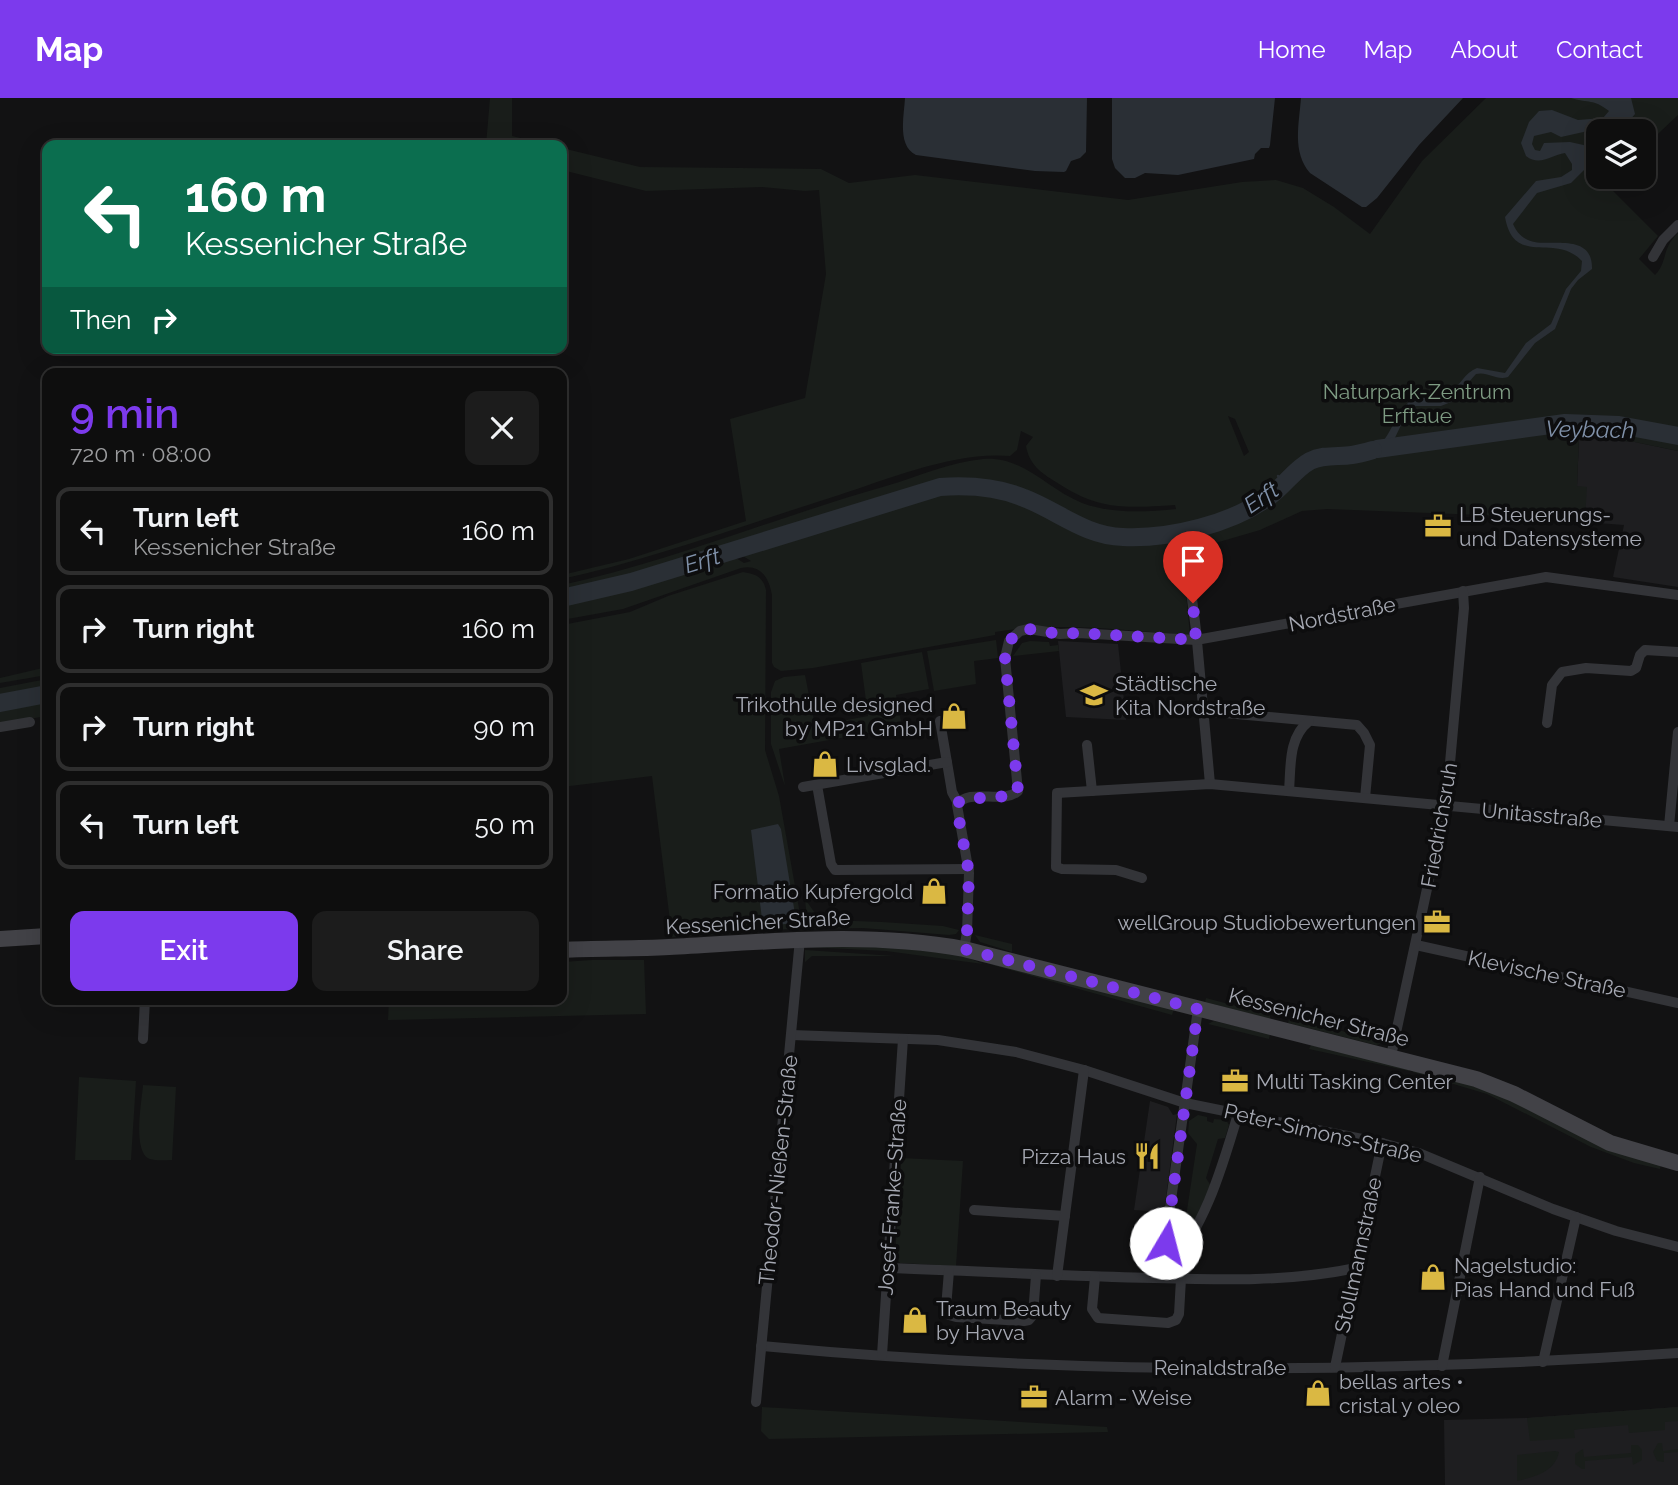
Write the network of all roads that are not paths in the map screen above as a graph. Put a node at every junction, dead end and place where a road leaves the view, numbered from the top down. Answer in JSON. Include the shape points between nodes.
{"nodes":[{"id":1,"x":1678,"y":225,"type":"edge"},
{"id":2,"x":1653,"y":257,"type":"dead end"},
{"id":3,"x":1184,"y":537,"type":"dead end"},
{"id":4,"x":1463,"y":591,"type":"junction"},
{"id":5,"x":1678,"y":595,"type":"edge"},
{"id":6,"x":1196,"y":640,"type":"junction"},
{"id":7,"x":1678,"y":652,"type":"edge"},
{"id":8,"x":1203,"y":711,"type":"junction"},
{"id":9,"x":1309,"y":721,"type":"junction"},
{"id":10,"x":30,"y":722,"type":"dead end"},
{"id":11,"x":940,"y":722,"type":"dead end"},
{"id":12,"x":1547,"y":723,"type":"dead end"},
{"id":13,"x":0,"y":727,"type":"edge"},
{"id":14,"x":1678,"y":732,"type":"edge"},
{"id":15,"x":1087,"y":745,"type":"dead end"},
{"id":16,"x":947,"y":762,"type":"junction"},
{"id":17,"x":1209,"y":784,"type":"junction"},
{"id":18,"x":817,"y":785,"type":"junction"},
{"id":19,"x":803,"y":787,"type":"dead end"},
{"id":20,"x":1092,"y":791,"type":"junction"},
{"id":21,"x":1289,"y":792,"type":"junction"},
{"id":22,"x":1365,"y":798,"type":"junction"},
{"id":23,"x":958,"y":803,"type":"junction"},
{"id":24,"x":1446,"y":806,"type":"junction"},
{"id":25,"x":1673,"y":827,"type":"edge"},
{"id":26,"x":969,"y":869,"type":"junction"},
{"id":27,"x":1142,"y":878,"type":"dead end"},
{"id":28,"x":42,"y":936,"type":"edge"},
{"id":29,"x":0,"y":939,"type":"edge"},
{"id":30,"x":800,"y":939,"type":"junction"},
{"id":31,"x":1416,"y":945,"type":"junction"},
{"id":32,"x":964,"y":949,"type":"junction"},
{"id":33,"x":567,"y":950,"type":"edge"},
{"id":34,"x":1678,"y":1003,"type":"edge"},
{"id":35,"x":145,"y":1005,"type":"edge"},
{"id":36,"x":1198,"y":1009,"type":"junction"},
{"id":37,"x":791,"y":1035,"type":"junction"},
{"id":38,"x":903,"y":1039,"type":"junction"},
{"id":39,"x":143,"y":1040,"type":"dead end"},
{"id":40,"x":1391,"y":1056,"type":"junction"},
{"id":41,"x":1084,"y":1070,"type":"junction"},
{"id":42,"x":1185,"y":1103,"type":"junction"},
{"id":43,"x":1238,"y":1114,"type":"junction"},
{"id":44,"x":1382,"y":1143,"type":"junction"},
{"id":45,"x":1678,"y":1163,"type":"edge"},
{"id":46,"x":1480,"y":1177,"type":"junction"},
{"id":47,"x":974,"y":1210,"type":"dead end"},
{"id":48,"x":1065,"y":1216,"type":"junction"},
{"id":49,"x":1576,"y":1217,"type":"junction"},
{"id":50,"x":1678,"y":1247,"type":"edge"},
{"id":51,"x":888,"y":1268,"type":"junction"},
{"id":52,"x":1356,"y":1268,"type":"junction"},
{"id":53,"x":949,"y":1271,"type":"junction"},
{"id":54,"x":1036,"y":1275,"type":"junction"},
{"id":55,"x":1057,"y":1276,"type":"junction"},
{"id":56,"x":1095,"y":1277,"type":"junction"},
{"id":57,"x":1160,"y":1278,"type":"junction"},
{"id":58,"x":1181,"y":1279,"type":"junction"},
{"id":59,"x":761,"y":1346,"type":"junction"},
{"id":60,"x":1678,"y":1353,"type":"edge"},
{"id":61,"x":882,"y":1355,"type":"junction"},
{"id":62,"x":1543,"y":1362,"type":"junction"},
{"id":63,"x":1443,"y":1366,"type":"junction"},
{"id":64,"x":1335,"y":1367,"type":"junction"},
{"id":65,"x":756,"y":1402,"type":"dead end"}],
"edges":[{"from":1,"to":2,"type":"street"},
{"from":3,"to":6,"type":"street"},
{"from":4,"to":5,"type":"street","name":"Nordstraße","via":[[1546,577]]},
{"from":4,"to":6,"type":"street","name":"Nordstraße"},
{"from":4,"to":24,"type":"street","name":"Friedrichsruh"},
{"from":6,"to":8,"type":"street"},
{"from":6,"to":23,"type":"street","name":"Nordstraße","via":[[1020,631],[1009,641],[1005,658],[1018,791]]},
{"from":7,"to":12,"type":"street","via":[[1645,650],[1629,672],[1586,668],[1562,672],[1552,685]]},
{"from":8,"to":9,"type":"street"},
{"from":8,"to":17,"type":"street"},
{"from":9,"to":21,"type":"street","via":[[1294,739]]},
{"from":9,"to":22,"type":"street","via":[[1357,725],[1364,733],[1370,746]]},
{"from":10,"to":13,"type":"street"},
{"from":11,"to":16,"type":"street"},
{"from":14,"to":25,"type":"street"},
{"from":15,"to":20,"type":"street"},
{"from":16,"to":18,"type":"street"},
{"from":16,"to":23,"type":"street"},
{"from":17,"to":20,"type":"street","name":"Unitasstraße"},
{"from":17,"to":21,"type":"street","name":"Unitasstraße"},
{"from":18,"to":19,"type":"street"},
{"from":18,"to":26,"type":"street","via":[[835,870]]},
{"from":20,"to":27,"type":"street","name":"Unitasstraße","via":[[1057,793],[1055,864],[1062,869],[1116,870]]},
{"from":21,"to":22,"type":"street","name":"Unitasstraße"},
{"from":22,"to":24,"type":"street","name":"Unitasstraße"},
{"from":23,"to":26,"type":"street"},
{"from":24,"to":25,"type":"street","name":"Unitasstraße"},
{"from":24,"to":31,"type":"street","name":"Friedrichsruh"},
{"from":26,"to":32,"type":"street"},
{"from":28,"to":29,"type":"main road"},
{"from":30,"to":32,"type":"main road","name":"Kessenicher Straße","via":[[874,939]]},
{"from":30,"to":33,"type":"main road","name":"Kessenicher Straße"},
{"from":30,"to":37,"type":"street","name":"Theodor-Nießen-Straße"},
{"from":31,"to":34,"type":"street","name":"Klevische Straße"},
{"from":31,"to":40,"type":"street","name":"Friedrichsruh"},
{"from":32,"to":36,"type":"main road","name":"Kessenicher Straße"},
{"from":35,"to":39,"type":"street"},
{"from":36,"to":40,"type":"main road","name":"Kessenicher Straße"},
{"from":36,"to":42,"type":"street"},
{"from":37,"to":38,"type":"street","name":"Peter-Simons-Straße"},
{"from":37,"to":59,"type":"street","name":"Theodor-Nießen-Straße"},
{"from":38,"to":41,"type":"street","name":"Peter-Simons-Straße","via":[[989,1046]]},
{"from":38,"to":51,"type":"street","name":"Josef-Franke-Straße"},
{"from":40,"to":45,"type":"main road","name":"Kessenicher Straße","via":[[1495,1086],[1610,1143]]},
{"from":41,"to":42,"type":"street","name":"Peter-Simons-Straße"},
{"from":41,"to":48,"type":"street"},
{"from":42,"to":43,"type":"street","name":"Peter-Simons-Straße"},
{"from":42,"to":57,"type":"street"},
{"from":43,"to":44,"type":"street","name":"Peter-Simons-Straße"},
{"from":43,"to":57,"type":"street","via":[[1204,1212],[1181,1254]]},
{"from":44,"to":46,"type":"street","name":"Peter-Simons-Straße"},
{"from":44,"to":52,"type":"street","name":"Stollmannstraße"},
{"from":46,"to":49,"type":"street","name":"Peter-Simons-Straße"},
{"from":46,"to":63,"type":"street"},
{"from":47,"to":48,"type":"street"},
{"from":48,"to":55,"type":"street"},
{"from":49,"to":50,"type":"street","name":"Peter-Simons-Straße"},
{"from":49,"to":62,"type":"street"},
{"from":51,"to":53,"type":"street"},
{"from":51,"to":61,"type":"street","name":"Josef-Franke-Straße"},
{"from":52,"to":58,"type":"street","via":[[1294,1278]]},
{"from":52,"to":64,"type":"street","name":"Stollmannstraße"},
{"from":53,"to":54,"type":"street"},
{"from":53,"to":54,"type":"street","via":[[949,1315],[1024,1321],[1033,1315]]},
{"from":54,"to":55,"type":"street"},
{"from":55,"to":56,"type":"street"},
{"from":56,"to":57,"type":"street"},
{"from":56,"to":58,"type":"street","via":[[1092,1309],[1098,1318],[1168,1323],[1180,1314]]},
{"from":57,"to":58,"type":"street"},
{"from":59,"to":61,"type":"street","name":"Reinaldstraße"},
{"from":59,"to":65,"type":"street","name":"Theodor-Nießen-Straße"},
{"from":60,"to":62,"type":"street","name":"Reinaldstraße"},
{"from":61,"to":64,"type":"street","name":"Reinaldstraße","via":[[1040,1366]]},
{"from":62,"to":63,"type":"street","name":"Reinaldstraße"},
{"from":63,"to":64,"type":"street","name":"Reinaldstraße"}]}
